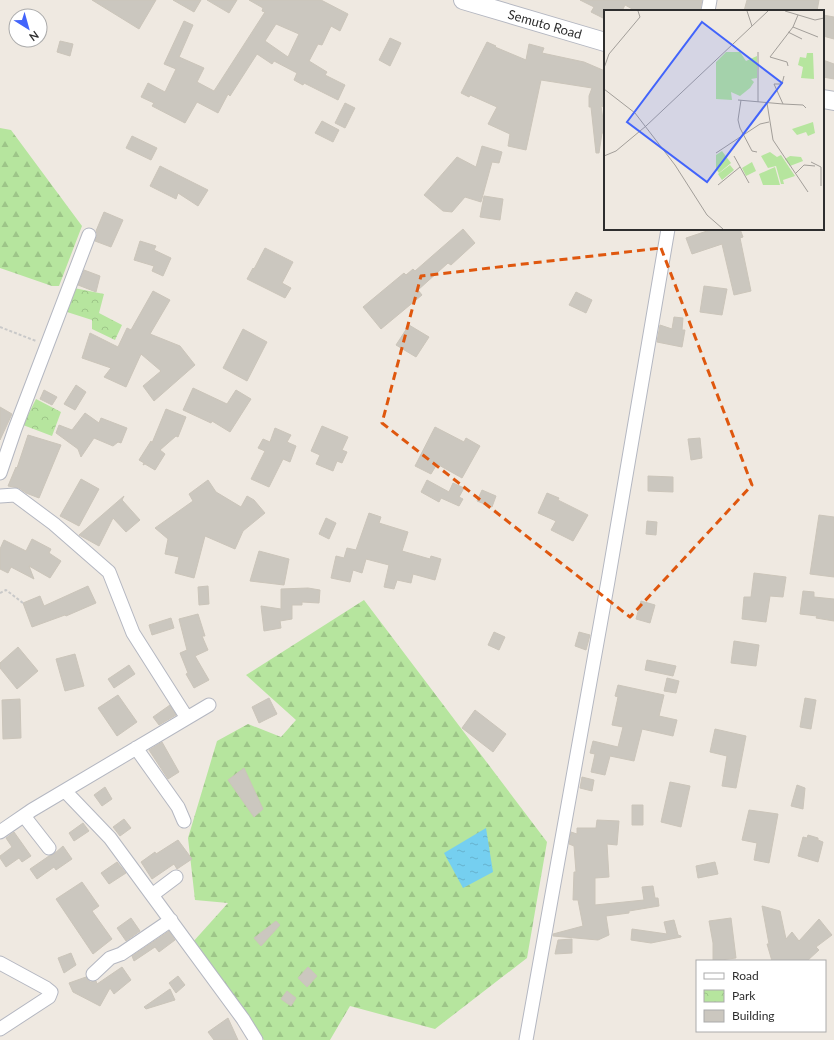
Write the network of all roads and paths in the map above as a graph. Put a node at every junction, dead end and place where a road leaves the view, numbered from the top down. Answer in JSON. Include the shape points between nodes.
{"nodes":[{"id":1,"x":463,"y":0,"type":"edge"},
{"id":2,"x":710,"y":0,"type":"edge"},
{"id":3,"x":708,"y":10,"type":"edge"},
{"id":4,"x":604,"y":42,"type":"edge"},
{"id":5,"x":824,"y":99,"type":"edge"},
{"id":6,"x":834,"y":101,"type":"edge"},
{"id":7,"x":668,"y":230,"type":"edge"},
{"id":8,"x":89,"y":235,"type":"dead end"},
{"id":9,"x":0,"y":327,"type":"edge"},
{"id":10,"x":43,"y":344,"type":"dead end"},
{"id":11,"x":0,"y":473,"type":"edge"},
{"id":12,"x":0,"y":496,"type":"edge"},
{"id":13,"x":0,"y":593,"type":"edge"},
{"id":14,"x":23,"y":603,"type":"dead end"},
{"id":15,"x":209,"y":705,"type":"dead end"},
{"id":16,"x":187,"y":718,"type":"junction"},
{"id":17,"x":136,"y":748,"type":"junction"},
{"id":18,"x":65,"y":791,"type":"junction"},
{"id":19,"x":24,"y":816,"type":"junction"},
{"id":20,"x":184,"y":821,"type":"dead end"},
{"id":21,"x":1,"y":829,"type":"edge"},
{"id":22,"x":49,"y":848,"type":"dead end"},
{"id":23,"x":176,"y":877,"type":"dead end"},
{"id":24,"x":152,"y":895,"type":"junction"},
{"id":25,"x":171,"y":920,"type":"junction"},
{"id":26,"x":0,"y":963,"type":"edge"},
{"id":27,"x":93,"y":974,"type":"dead end"},
{"id":28,"x":0,"y":1029,"type":"edge"},
{"id":29,"x":256,"y":1040,"type":"edge"},
{"id":30,"x":526,"y":1040,"type":"edge"}],
"edges":[{"from":1,"to":4,"type":"main road","name":"Semuto Road"},
{"from":2,"to":3,"type":"street"},
{"from":5,"to":6,"type":"main road"},
{"from":7,"to":30,"type":"street"},
{"from":8,"to":11,"type":"street"},
{"from":9,"to":10,"type":"path"},
{"from":12,"to":16,"type":"street","via":[[15,495],[54,524],[109,572],[133,633]]},
{"from":13,"to":14,"type":"path","via":[[6,590]]},
{"from":15,"to":16,"type":"street"},
{"from":16,"to":17,"type":"street"},
{"from":17,"to":18,"type":"street"},
{"from":17,"to":20,"type":"street","via":[[178,807]]},
{"from":18,"to":19,"type":"street"},
{"from":18,"to":24,"type":"street","via":[[110,838]]},
{"from":19,"to":21,"type":"street"},
{"from":19,"to":22,"type":"street"},
{"from":23,"to":24,"type":"street"},
{"from":24,"to":25,"type":"street"},
{"from":25,"to":27,"type":"street","via":[[121,954],[110,958]]},
{"from":25,"to":29,"type":"street","via":[[244,1019]]},
{"from":26,"to":28,"type":"street","via":[[51,992],[49,997]]}]}
